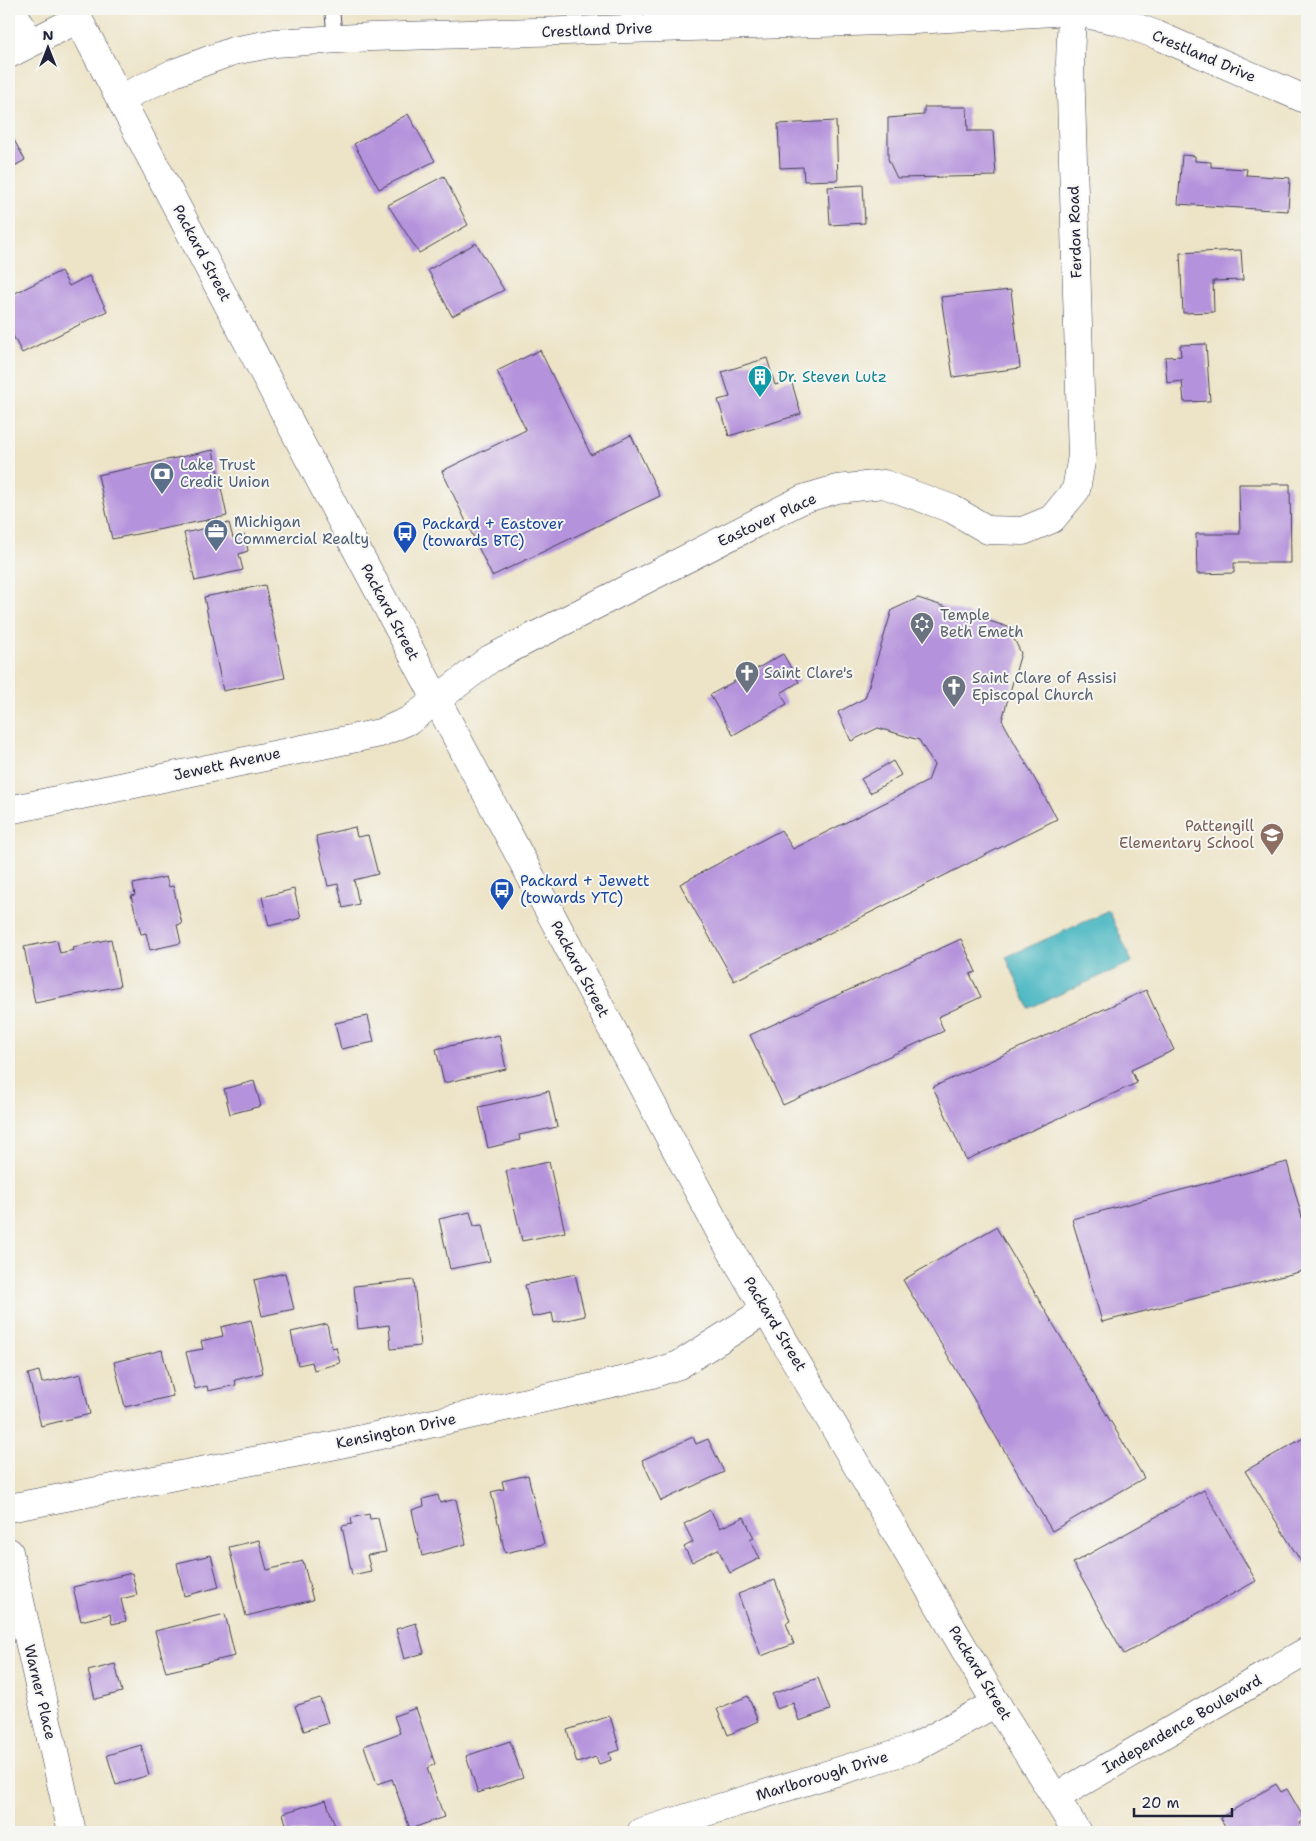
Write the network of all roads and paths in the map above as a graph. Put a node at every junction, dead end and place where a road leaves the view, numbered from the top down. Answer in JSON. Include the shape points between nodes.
{"nodes":[{"id":1,"x":12,"y":9,"type":"edge"},
{"id":2,"x":332,"y":9,"type":"edge"},
{"id":3,"x":1072,"y":10,"type":"edge"},
{"id":4,"x":75,"y":14,"type":"edge"},
{"id":5,"x":335,"y":39,"type":"junction"},
{"id":6,"x":19,"y":49,"type":"edge"},
{"id":7,"x":121,"y":98,"type":"junction"},
{"id":8,"x":1307,"y":100,"type":"edge"},
{"id":9,"x":1082,"y":456,"type":"joint"},
{"id":10,"x":436,"y":699,"type":"junction"},
{"id":11,"x":9,"y":810,"type":"edge"},
{"id":12,"x":766,"y":1310,"type":"junction"},
{"id":13,"x":9,"y":1508,"type":"edge"},
{"id":14,"x":9,"y":1552,"type":"edge"},
{"id":15,"x":1307,"y":1651,"type":"edge"},
{"id":16,"x":996,"y":1703,"type":"junction"},
{"id":17,"x":1056,"y":1797,"type":"junction"},
{"id":18,"x":72,"y":1832,"type":"edge"},
{"id":19,"x":641,"y":1832,"type":"edge"},
{"id":20,"x":1077,"y":1832,"type":"edge"}],
"edges":[{"from":1,"to":6,"type":"street"},
{"from":2,"to":5,"type":"lane"},
{"from":3,"to":5,"type":"street","name":"Crestland Drive","via":[[914,20]]},
{"from":3,"to":8,"type":"street","name":"Crestland Drive","via":[[1149,32]]},
{"from":3,"to":9,"type":"street","name":"Ferdon Road","via":[[1070,63]]},
{"from":4,"to":6,"type":"street"},
{"from":4,"to":7,"type":"street","name":"Packard Street"},
{"from":5,"to":7,"type":"street","name":"Crestland Drive","via":[[275,43],[234,51],[174,73]]},
{"from":7,"to":10,"type":"street","name":"Packard Street"},
{"from":9,"to":10,"type":"street","name":"Eastover Place","via":[[1076,490],[1052,519],[1023,531],[988,530],[952,508],[884,484],[837,489],[803,499],[490,659]]},
{"from":10,"to":11,"type":"street","name":"Jewett Avenue","via":[[410,720],[380,733]]},
{"from":10,"to":12,"type":"street","name":"Packard Street","via":[[661,1123]]},
{"from":12,"to":13,"type":"street","name":"Kensington Drive","via":[[679,1365],[652,1374],[331,1446]]},
{"from":12,"to":16,"type":"street","name":"Packard Street"},
{"from":14,"to":18,"type":"street","name":"Warner Place"},
{"from":15,"to":17,"type":"street","name":"Independence Boulevard"},
{"from":16,"to":17,"type":"street","name":"Packard Street"},
{"from":16,"to":19,"type":"street","name":"Marlborough Drive","via":[[914,1748]]},
{"from":17,"to":20,"type":"street","name":"Packard Street"}]}
